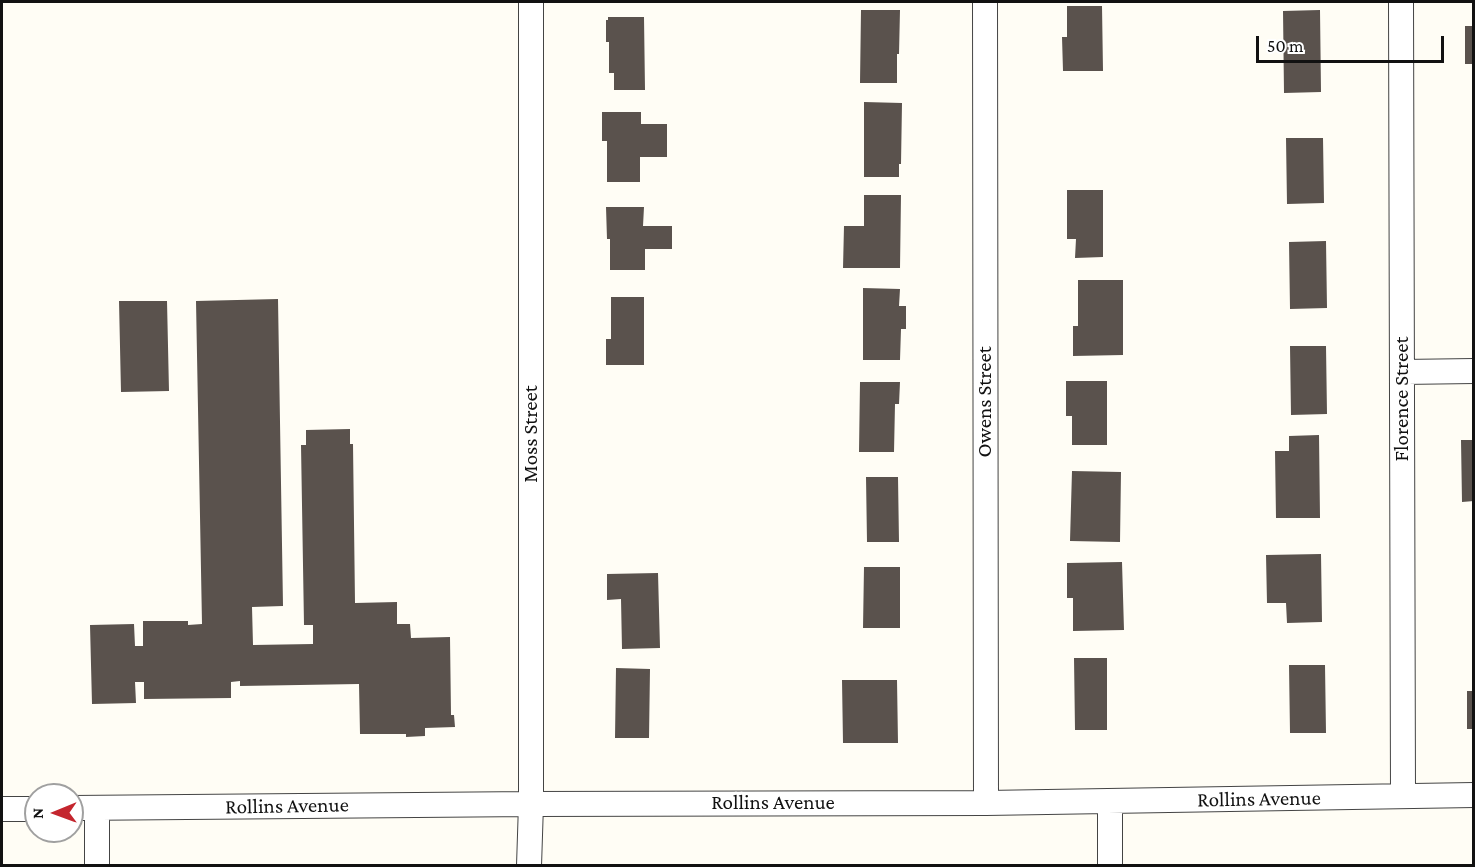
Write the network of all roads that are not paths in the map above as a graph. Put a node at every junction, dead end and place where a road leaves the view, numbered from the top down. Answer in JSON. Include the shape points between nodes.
{"nodes":[{"id":1,"x":531,"y":2,"type":"edge"},
{"id":2,"x":985,"y":2,"type":"edge"},
{"id":3,"x":1401,"y":2,"type":"edge"},
{"id":4,"x":1473,"y":371,"type":"edge"},
{"id":5,"x":1402,"y":372,"type":"junction"},
{"id":6,"x":1473,"y":795,"type":"edge"},
{"id":7,"x":1403,"y":796,"type":"junction"},
{"id":8,"x":1110,"y":801,"type":"junction"},
{"id":9,"x":986,"y":803,"type":"junction"},
{"id":10,"x":531,"y":804,"type":"junction"},
{"id":11,"x":84,"y":808,"type":"edge"},
{"id":12,"x":97,"y":808,"type":"junction"},
{"id":13,"x":2,"y":809,"type":"edge"},
{"id":14,"x":24,"y":809,"type":"edge"},
{"id":15,"x":97,"y":866,"type":"edge"},
{"id":16,"x":529,"y":866,"type":"edge"},
{"id":17,"x":1110,"y":866,"type":"edge"}],
"edges":[{"from":1,"to":10,"type":"street","name":"Moss Street"},
{"from":2,"to":9,"type":"street","name":"Owens Street"},
{"from":3,"to":5,"type":"street","name":"Florence Street"},
{"from":4,"to":5,"type":"street"},
{"from":5,"to":7,"type":"street","name":"Florence Street"},
{"from":6,"to":7,"type":"street","name":"Rollins Avenue"},
{"from":7,"to":8,"type":"street","name":"Rollins Avenue"},
{"from":8,"to":9,"type":"street","name":"Rollins Avenue"},
{"from":8,"to":17,"type":"street"},
{"from":9,"to":10,"type":"street","name":"Rollins Avenue"},
{"from":10,"to":12,"type":"street","name":"Rollins Avenue"},
{"from":10,"to":16,"type":"street","name":"Moss Street"},
{"from":11,"to":12,"type":"street","name":"Rollins Avenue"},
{"from":12,"to":15,"type":"street"},
{"from":13,"to":14,"type":"street"}]}
